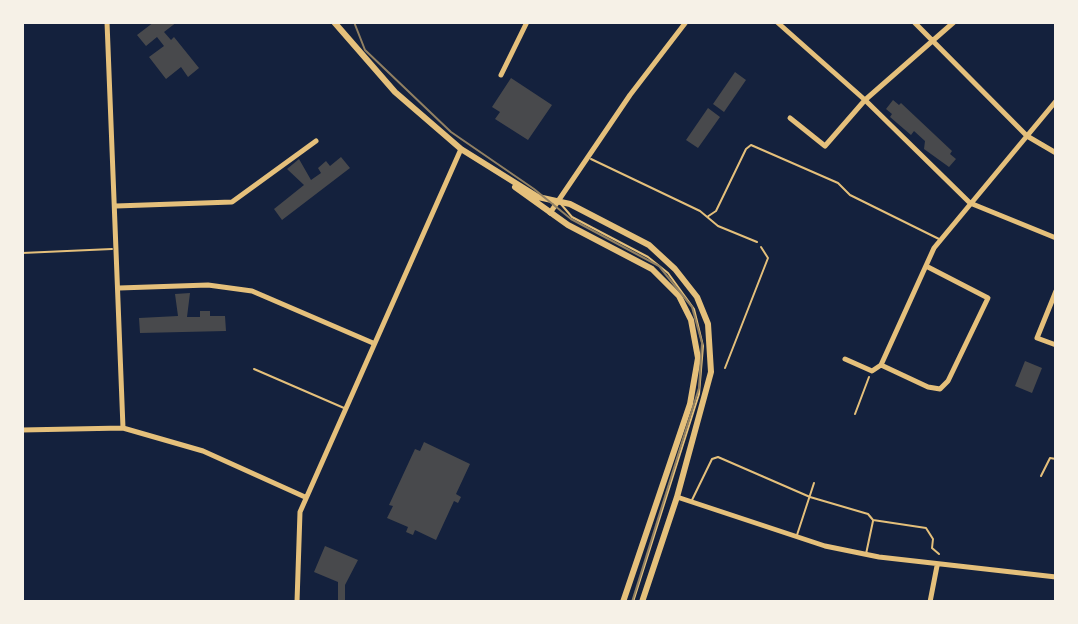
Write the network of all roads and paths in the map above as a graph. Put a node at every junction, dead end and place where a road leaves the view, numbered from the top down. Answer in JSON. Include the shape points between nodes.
{"nodes":[{"id":1,"x":107,"y":22,"type":"edge"},
{"id":2,"x":334,"y":22,"type":"edge"},
{"id":3,"x":527,"y":22,"type":"edge"},
{"id":4,"x":686,"y":22,"type":"edge"},
{"id":5,"x":777,"y":22,"type":"edge"},
{"id":6,"x":914,"y":22,"type":"edge"},
{"id":7,"x":954,"y":22,"type":"edge"},
{"id":8,"x":929,"y":41,"type":"junction"},
{"id":9,"x":501,"y":75,"type":"dead end"},
{"id":10,"x":865,"y":100,"type":"junction"},
{"id":11,"x":1056,"y":101,"type":"edge"},
{"id":12,"x":790,"y":118,"type":"dead end"},
{"id":13,"x":1027,"y":136,"type":"junction"},
{"id":14,"x":316,"y":141,"type":"dead end"},
{"id":15,"x":461,"y":149,"type":"junction"},
{"id":16,"x":1056,"y":153,"type":"edge"},
{"id":17,"x":586,"y":157,"type":"junction"},
{"id":18,"x":507,"y":180,"type":"junction"},
{"id":19,"x":559,"y":202,"type":"junction"},
{"id":20,"x":970,"y":203,"type":"junction"},
{"id":21,"x":116,"y":206,"type":"junction"},
{"id":22,"x":552,"y":215,"type":"junction"},
{"id":23,"x":572,"y":217,"type":"junction"},
{"id":24,"x":707,"y":217,"type":"junction"},
{"id":25,"x":1056,"y":238,"type":"edge"},
{"id":26,"x":940,"y":240,"type":"junction"},
{"id":27,"x":757,"y":242,"type":"joint"},
{"id":28,"x":118,"y":249,"type":"junction"},
{"id":29,"x":22,"y":253,"type":"edge"},
{"id":30,"x":926,"y":266,"type":"junction"},
{"id":31,"x":119,"y":288,"type":"junction"},
{"id":32,"x":1056,"y":291,"type":"edge"},
{"id":33,"x":373,"y":343,"type":"junction"},
{"id":34,"x":1056,"y":345,"type":"edge"},
{"id":35,"x":845,"y":359,"type":"dead end"},
{"id":36,"x":881,"y":365,"type":"junction"},
{"id":37,"x":725,"y":368,"type":"dead end"},
{"id":38,"x":254,"y":369,"type":"dead end"},
{"id":39,"x":872,"y":371,"type":"junction"},
{"id":40,"x":345,"y":408,"type":"junction"},
{"id":41,"x":855,"y":414,"type":"dead end"},
{"id":42,"x":123,"y":428,"type":"junction"},
{"id":43,"x":22,"y":430,"type":"edge"},
{"id":44,"x":1056,"y":459,"type":"edge"},
{"id":45,"x":1041,"y":476,"type":"dead end"},
{"id":46,"x":814,"y":483,"type":"dead end"},
{"id":47,"x":669,"y":495,"type":"junction"},
{"id":48,"x":305,"y":497,"type":"junction"},
{"id":49,"x":810,"y":497,"type":"junction"},
{"id":50,"x":692,"y":501,"type":"junction"},
{"id":51,"x":873,"y":520,"type":"junction"},
{"id":52,"x":797,"y":536,"type":"junction"},
{"id":53,"x":866,"y":554,"type":"junction"},
{"id":54,"x":939,"y":554,"type":"dead end"},
{"id":55,"x":937,"y":566,"type":"junction"},
{"id":56,"x":1056,"y":577,"type":"edge"},
{"id":57,"x":297,"y":602,"type":"edge"},
{"id":58,"x":623,"y":602,"type":"edge"},
{"id":59,"x":633,"y":602,"type":"edge"},
{"id":60,"x":642,"y":602,"type":"edge"},
{"id":61,"x":930,"y":602,"type":"edge"}],
"edges":[{"from":1,"to":21,"type":"street"},
{"from":2,"to":15,"type":"street","via":[[395,92]]},
{"from":3,"to":9,"type":"street"},
{"from":4,"to":17,"type":"street"},
{"from":5,"to":10,"type":"street"},
{"from":6,"to":8,"type":"street"},
{"from":7,"to":8,"type":"street"},
{"from":8,"to":10,"type":"street"},
{"from":8,"to":13,"type":"street"},
{"from":10,"to":12,"type":"street","via":[[825,146]]},
{"from":10,"to":20,"type":"street"},
{"from":11,"to":13,"type":"street"},
{"from":13,"to":16,"type":"street"},
{"from":13,"to":20,"type":"street"},
{"from":14,"to":21,"type":"street","via":[[232,202]]},
{"from":15,"to":18,"type":"street"},
{"from":15,"to":33,"type":"street"},
{"from":17,"to":19,"type":"street"},
{"from":17,"to":24,"type":"lane"},
{"from":18,"to":19,"type":"street"},
{"from":18,"to":22,"type":"street"},
{"from":19,"to":22,"type":"street"},
{"from":19,"to":23,"type":"lane"},
{"from":19,"to":47,"type":"street","via":[[653,248],[690,285],[704,311],[711,372]]},
{"from":20,"to":25,"type":"street"},
{"from":20,"to":26,"type":"street"},
{"from":21,"to":28,"type":"street"},
{"from":22,"to":23,"type":"lane"},
{"from":22,"to":47,"type":"street","via":[[658,274],[679,296],[691,320],[697,376]]},
{"from":23,"to":47,"type":"lane","via":[[657,263],[686,295],[696,316],[703,346],[702,381]]},
{"from":24,"to":26,"type":"lane","via":[[716,211],[751,145],[838,183],[850,195]]},
{"from":24,"to":27,"type":"lane"},
{"from":26,"to":30,"type":"street"},
{"from":27,"to":37,"type":"path","via":[[768,258]]},
{"from":28,"to":29,"type":"lane"},
{"from":28,"to":31,"type":"street"},
{"from":30,"to":36,"type":"street"},
{"from":30,"to":36,"type":"street","via":[[988,298],[940,389]]},
{"from":31,"to":33,"type":"street","via":[[208,285],[252,291]]},
{"from":31,"to":42,"type":"street"},
{"from":32,"to":34,"type":"street","via":[[1037,338]]},
{"from":33,"to":40,"type":"street"},
{"from":35,"to":39,"type":"street"},
{"from":36,"to":39,"type":"street"},
{"from":38,"to":40,"type":"lane"},
{"from":39,"to":41,"type":"path"},
{"from":40,"to":48,"type":"street"},
{"from":42,"to":43,"type":"street"},
{"from":42,"to":48,"type":"street","via":[[203,451]]},
{"from":44,"to":45,"type":"lane","via":[[1050,458]]},
{"from":46,"to":49,"type":"lane"},
{"from":47,"to":50,"type":"street"},
{"from":47,"to":58,"type":"street"},
{"from":47,"to":59,"type":"lane"},
{"from":47,"to":60,"type":"street"},
{"from":48,"to":57,"type":"street","via":[[297,532]]},
{"from":49,"to":50,"type":"lane","via":[[718,457],[712,459]]},
{"from":49,"to":51,"type":"lane"},
{"from":49,"to":52,"type":"lane"},
{"from":50,"to":52,"type":"street"},
{"from":51,"to":53,"type":"lane"},
{"from":51,"to":54,"type":"lane","via":[[926,528]]},
{"from":52,"to":53,"type":"street"},
{"from":53,"to":55,"type":"street"},
{"from":55,"to":56,"type":"street"},
{"from":55,"to":61,"type":"street"}]}
